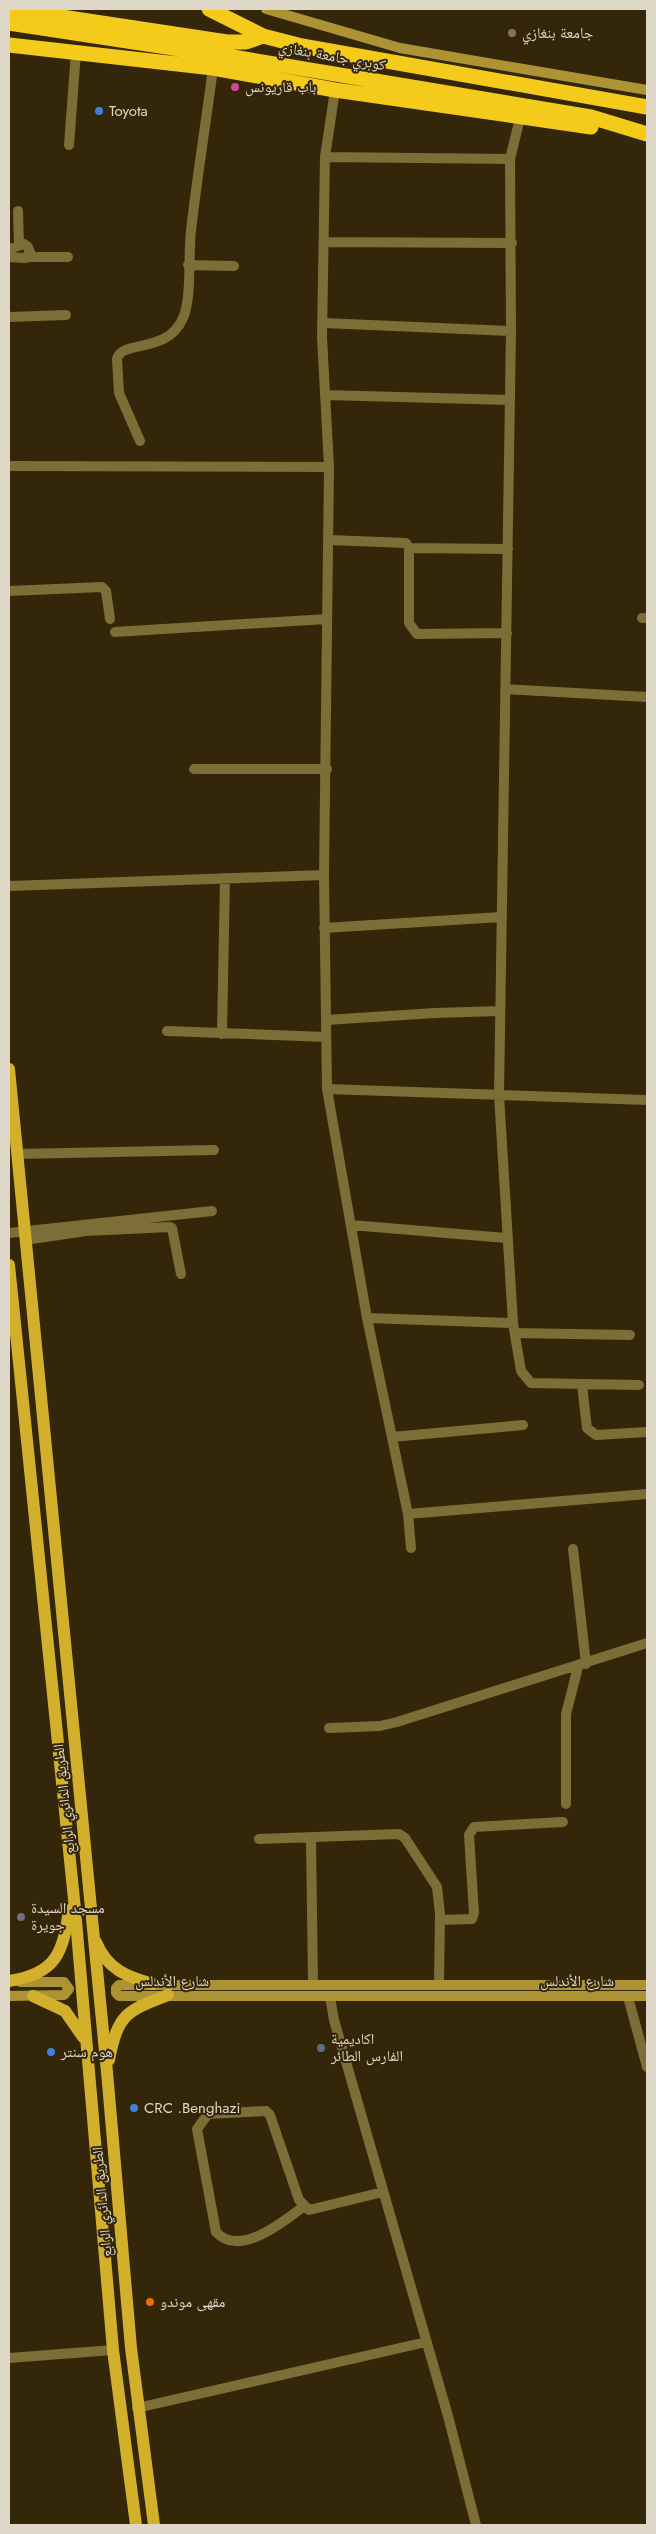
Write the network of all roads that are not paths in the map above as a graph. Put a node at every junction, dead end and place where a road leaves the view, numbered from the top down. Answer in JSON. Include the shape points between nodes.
{"nodes":[{"id":1,"x":9,"y":9,"type":"edge"},
{"id":2,"x":209,"y":9,"type":"edge"},
{"id":3,"x":266,"y":9,"type":"edge"},
{"id":4,"x":34,"y":20,"type":"junction"},
{"id":5,"x":9,"y":23,"type":"edge"},
{"id":6,"x":263,"y":36,"type":"junction"},
{"id":7,"x":9,"y":45,"type":"edge"},
{"id":8,"x":76,"y":52,"type":"junction"},
{"id":9,"x":213,"y":68,"type":"junction"},
{"id":10,"x":335,"y":90,"type":"junction"},
{"id":11,"x":647,"y":90,"type":"edge"},
{"id":12,"x":647,"y":106,"type":"edge"},
{"id":13,"x":520,"y":118,"type":"junction"},
{"id":14,"x":647,"y":135,"type":"edge"},
{"id":15,"x":68,"y":145,"type":"dead end"},
{"id":16,"x":325,"y":157,"type":"junction"},
{"id":17,"x":510,"y":159,"type":"junction"},
{"id":18,"x":18,"y":211,"type":"dead end"},
{"id":19,"x":324,"y":242,"type":"junction"},
{"id":20,"x":512,"y":243,"type":"junction"},
{"id":21,"x":14,"y":247,"type":"edge"},
{"id":22,"x":9,"y":257,"type":"edge"},
{"id":23,"x":28,"y":257,"type":"junction"},
{"id":24,"x":68,"y":257,"type":"dead end"},
{"id":25,"x":188,"y":265,"type":"junction"},
{"id":26,"x":234,"y":266,"type":"dead end"},
{"id":27,"x":66,"y":315,"type":"dead end"},
{"id":28,"x":9,"y":317,"type":"edge"},
{"id":29,"x":323,"y":324,"type":"junction"},
{"id":30,"x":511,"y":331,"type":"junction"},
{"id":31,"x":325,"y":395,"type":"junction"},
{"id":32,"x":510,"y":400,"type":"junction"},
{"id":33,"x":140,"y":441,"type":"dead end"},
{"id":34,"x":9,"y":466,"type":"edge"},
{"id":35,"x":328,"y":467,"type":"junction"},
{"id":36,"x":329,"y":540,"type":"junction"},
{"id":37,"x":409,"y":548,"type":"junction"},
{"id":38,"x":508,"y":549,"type":"junction"},
{"id":39,"x":9,"y":591,"type":"edge"},
{"id":40,"x":110,"y":619,"type":"dead end"},
{"id":41,"x":327,"y":619,"type":"junction"},
{"id":42,"x":116,"y":632,"type":"dead end"},
{"id":43,"x":507,"y":633,"type":"junction"},
{"id":44,"x":505,"y":689,"type":"junction"},
{"id":45,"x":647,"y":696,"type":"edge"},
{"id":46,"x":327,"y":768,"type":"junction"},
{"id":47,"x":194,"y":769,"type":"dead end"},
{"id":48,"x":324,"y":875,"type":"junction"},
{"id":49,"x":225,"y":878,"type":"junction"},
{"id":50,"x":9,"y":886,"type":"edge"},
{"id":51,"x":501,"y":918,"type":"junction"},
{"id":52,"x":324,"y":928,"type":"junction"},
{"id":53,"x":500,"y":1011,"type":"junction"},
{"id":54,"x":326,"y":1020,"type":"junction"},
{"id":55,"x":168,"y":1031,"type":"dead end"},
{"id":56,"x":222,"y":1034,"type":"junction"},
{"id":57,"x":326,"y":1037,"type":"junction"},
{"id":58,"x":9,"y":1069,"type":"edge"},
{"id":59,"x":327,"y":1089,"type":"junction"},
{"id":60,"x":499,"y":1095,"type":"junction"},
{"id":61,"x":647,"y":1100,"type":"edge"},
{"id":62,"x":214,"y":1150,"type":"dead end"},
{"id":63,"x":17,"y":1154,"type":"junction"},
{"id":64,"x":212,"y":1211,"type":"dead end"},
{"id":65,"x":351,"y":1225,"type":"junction"},
{"id":66,"x":9,"y":1233,"type":"edge"},
{"id":67,"x":25,"y":1236,"type":"junction"},
{"id":68,"x":506,"y":1238,"type":"junction"},
{"id":69,"x":9,"y":1265,"type":"edge"},
{"id":70,"x":181,"y":1274,"type":"dead end"},
{"id":71,"x":367,"y":1318,"type":"junction"},
{"id":72,"x":514,"y":1328,"type":"junction"},
{"id":73,"x":630,"y":1335,"type":"dead end"},
{"id":74,"x":582,"y":1385,"type":"junction"},
{"id":75,"x":639,"y":1385,"type":"dead end"},
{"id":76,"x":523,"y":1425,"type":"dead end"},
{"id":77,"x":647,"y":1432,"type":"edge"},
{"id":78,"x":392,"y":1437,"type":"junction"},
{"id":79,"x":647,"y":1494,"type":"edge"},
{"id":80,"x":408,"y":1514,"type":"junction"},
{"id":81,"x":411,"y":1548,"type":"dead end"},
{"id":82,"x":573,"y":1549,"type":"dead end"},
{"id":83,"x":647,"y":1644,"type":"edge"},
{"id":84,"x":582,"y":1666,"type":"junction"},
{"id":85,"x":329,"y":1728,"type":"dead end"},
{"id":86,"x":566,"y":1804,"type":"dead end"},
{"id":87,"x":563,"y":1822,"type":"dead end"},
{"id":88,"x":311,"y":1838,"type":"junction"},
{"id":89,"x":259,"y":1839,"type":"dead end"},
{"id":90,"x":72,"y":1885,"type":"junction"},
{"id":91,"x":440,"y":1920,"type":"junction"},
{"id":92,"x":92,"y":1933,"type":"junction"},
{"id":93,"x":9,"y":1981,"type":"edge"},
{"id":94,"x":409,"y":1983,"type":"junction"},
{"id":95,"x":440,"y":1983,"type":"junction"},
{"id":96,"x":153,"y":1984,"type":"junction"},
{"id":97,"x":313,"y":1984,"type":"junction"},
{"id":98,"x":647,"y":1985,"type":"edge"},
{"id":99,"x":9,"y":1996,"type":"edge"},
{"id":100,"x":33,"y":1996,"type":"junction"},
{"id":101,"x":168,"y":1996,"type":"junction"},
{"id":102,"x":330,"y":1996,"type":"junction"},
{"id":103,"x":409,"y":1996,"type":"junction"},
{"id":104,"x":647,"y":1996,"type":"edge"},
{"id":105,"x":628,"y":1997,"type":"junction"},
{"id":106,"x":85,"y":2040,"type":"junction"},
{"id":107,"x":647,"y":2067,"type":"edge"},
{"id":108,"x":107,"y":2072,"type":"junction"},
{"id":109,"x":383,"y":2192,"type":"junction"},
{"id":110,"x":303,"y":2207,"type":"junction"},
{"id":111,"x":426,"y":2342,"type":"junction"},
{"id":112,"x":113,"y":2350,"type":"junction"},
{"id":113,"x":9,"y":2358,"type":"edge"},
{"id":114,"x":138,"y":2408,"type":"junction"},
{"id":115,"x":136,"y":2525,"type":"edge"},
{"id":116,"x":154,"y":2525,"type":"edge"},
{"id":117,"x":476,"y":2525,"type":"edge"}],
"edges":[{"from":1,"to":4,"type":"highway","name":"كوبري جامعة بنغازي"},
{"from":2,"to":6,"type":"highway"},
{"from":3,"to":11,"type":"main road","via":[[400,48]]},
{"from":4,"to":5,"type":"highway","name":"كوبري جامعة بنغازي"},
{"from":4,"to":6,"type":"highway","name":"كوبري جامعة بنغازي","via":[[227,42],[246,42]]},
{"from":4,"to":14,"type":"highway","name":"كوبري جامعة بنغازي","via":[[591,117]]},
{"from":6,"to":12,"type":"highway","via":[[351,56]]},
{"from":7,"to":8,"type":"highway"},
{"from":8,"to":9,"type":"highway"},
{"from":8,"to":15,"type":"street"},
{"from":9,"to":10,"type":"highway"},
{"from":9,"to":25,"type":"street"},
{"from":10,"to":13,"type":"highway"},
{"from":10,"to":16,"type":"street"},
{"from":13,"to":14,"type":"highway"},
{"from":13,"to":17,"type":"street"},
{"from":16,"to":17,"type":"street"},
{"from":16,"to":19,"type":"street"},
{"from":17,"to":20,"type":"street"},
{"from":18,"to":21,"type":"street"},
{"from":19,"to":20,"type":"street"},
{"from":19,"to":29,"type":"street"},
{"from":20,"to":30,"type":"street"},
{"from":21,"to":23,"type":"street","via":[[28,247]]},
{"from":22,"to":23,"type":"street"},
{"from":23,"to":24,"type":"street"},
{"from":25,"to":26,"type":"street"},
{"from":25,"to":33,"type":"street","via":[[187,305],[175,332],[159,343],[125,349],[118,354],[119,393]]},
{"from":27,"to":28,"type":"street"},
{"from":29,"to":30,"type":"street"},
{"from":29,"to":31,"type":"street"},
{"from":30,"to":32,"type":"street"},
{"from":31,"to":32,"type":"street"},
{"from":31,"to":35,"type":"street"},
{"from":32,"to":38,"type":"street"},
{"from":34,"to":35,"type":"street"},
{"from":35,"to":36,"type":"street"},
{"from":36,"to":37,"type":"street","via":[[401,542]]},
{"from":36,"to":41,"type":"street"},
{"from":37,"to":38,"type":"street"},
{"from":37,"to":43,"type":"street","via":[[409,623],[412,630],[424,635]]},
{"from":38,"to":43,"type":"street"},
{"from":39,"to":40,"type":"street","via":[[102,587],[106,592]]},
{"from":41,"to":42,"type":"street"},
{"from":41,"to":46,"type":"street"},
{"from":43,"to":44,"type":"street"},
{"from":44,"to":45,"type":"street"},
{"from":44,"to":51,"type":"street"},
{"from":46,"to":47,"type":"street"},
{"from":46,"to":48,"type":"street"},
{"from":48,"to":49,"type":"street"},
{"from":48,"to":52,"type":"street"},
{"from":49,"to":50,"type":"street"},
{"from":49,"to":56,"type":"street"},
{"from":51,"to":52,"type":"street"},
{"from":51,"to":53,"type":"street"},
{"from":52,"to":54,"type":"street"},
{"from":53,"to":54,"type":"street"},
{"from":53,"to":60,"type":"street"},
{"from":54,"to":57,"type":"street"},
{"from":55,"to":56,"type":"street"},
{"from":56,"to":57,"type":"street"},
{"from":57,"to":59,"type":"street"},
{"from":58,"to":63,"type":"main road","name":"الطريق الدائري الرابع"},
{"from":59,"to":60,"type":"street"},
{"from":59,"to":65,"type":"street"},
{"from":60,"to":61,"type":"street"},
{"from":60,"to":68,"type":"street"},
{"from":62,"to":63,"type":"street"},
{"from":63,"to":67,"type":"main road","name":"الطريق الدائري الرابع"},
{"from":64,"to":67,"type":"street","via":[[124,1219]]},
{"from":65,"to":68,"type":"street"},
{"from":65,"to":71,"type":"street"},
{"from":66,"to":67,"type":"street"},
{"from":67,"to":70,"type":"street","via":[[170,1227]]},
{"from":67,"to":92,"type":"main road","name":"الطريق الدائري الرابع"},
{"from":68,"to":72,"type":"street"},
{"from":69,"to":90,"type":"main road","name":"الطريق الدائري الرابع"},
{"from":71,"to":72,"type":"street"},
{"from":71,"to":78,"type":"street"},
{"from":72,"to":73,"type":"street"},
{"from":72,"to":74,"type":"street","via":[[521,1370],[531,1383]]},
{"from":74,"to":75,"type":"street"},
{"from":74,"to":77,"type":"street","via":[[590,1433]]},
{"from":76,"to":78,"type":"street"},
{"from":78,"to":80,"type":"street"},
{"from":79,"to":80,"type":"street"},
{"from":80,"to":81,"type":"street"},
{"from":82,"to":84,"type":"street"},
{"from":83,"to":84,"type":"street"},
{"from":84,"to":85,"type":"street","via":[[397,1722]]},
{"from":84,"to":86,"type":"street","via":[[566,1714]]},
{"from":87,"to":91,"type":"street","via":[[474,1827],[469,1835],[474,1914],[472,1919]]},
{"from":88,"to":89,"type":"street"},
{"from":88,"to":91,"type":"street","via":[[399,1834],[405,1838],[437,1887]]},
{"from":88,"to":97,"type":"street"},
{"from":90,"to":93,"type":"main road","via":[[65,1938],[55,1959],[38,1974]]},
{"from":90,"to":106,"type":"main road","name":"الطريق الدائري الرابع"},
{"from":91,"to":95,"type":"street"},
{"from":92,"to":96,"type":"main road","via":[[101,1954],[112,1966],[126,1976]]},
{"from":92,"to":108,"type":"main road","name":"الطريق الدائري الرابع"},
{"from":93,"to":100,"type":"main road","via":[[64,1982],[69,1989],[64,1996]]},
{"from":94,"to":95,"type":"main road","name":"شارع الأندلس"},
{"from":94,"to":97,"type":"main road","name":"شارع الأندلس"},
{"from":94,"to":103,"type":"main road"},
{"from":95,"to":98,"type":"main road","name":"شارع الأندلس"},
{"from":96,"to":97,"type":"main road","name":"شارع الأندلس"},
{"from":96,"to":101,"type":"main road","name":"شارع الأندلس","via":[[119,1985],[116,1993],[119,1996]]},
{"from":99,"to":100,"type":"main road"},
{"from":100,"to":106,"type":"main road","via":[[65,2011]]},
{"from":101,"to":102,"type":"main road","name":"شارع الأندلس"},
{"from":101,"to":108,"type":"main road","via":[[133,2010],[123,2018],[116,2030]]},
{"from":102,"to":103,"type":"main road","name":"شارع الأندلس"},
{"from":102,"to":109,"type":"street"},
{"from":103,"to":105,"type":"main road","name":"شارع الأندلس"},
{"from":104,"to":105,"type":"main road","name":"شارع الأندلس"},
{"from":105,"to":107,"type":"street"},
{"from":106,"to":112,"type":"main road","name":"الطريق الدائري الرابع"},
{"from":108,"to":114,"type":"main road","name":"الطريق الدائري الرابع"},
{"from":109,"to":110,"type":"street","via":[[309,2210]]},
{"from":109,"to":111,"type":"street"},
{"from":110,"to":110,"type":"street","via":[[270,2114],[266,2111],[208,2114],[201,2120],[197,2128],[216,2232],[223,2240],[262,2236]]},
{"from":111,"to":114,"type":"street"},
{"from":111,"to":117,"type":"street"},
{"from":112,"to":113,"type":"street"},
{"from":112,"to":115,"type":"main road","name":"الطريق الدائري الرابع"},
{"from":114,"to":116,"type":"main road","name":"الطريق الدائري الرابع"}]}
